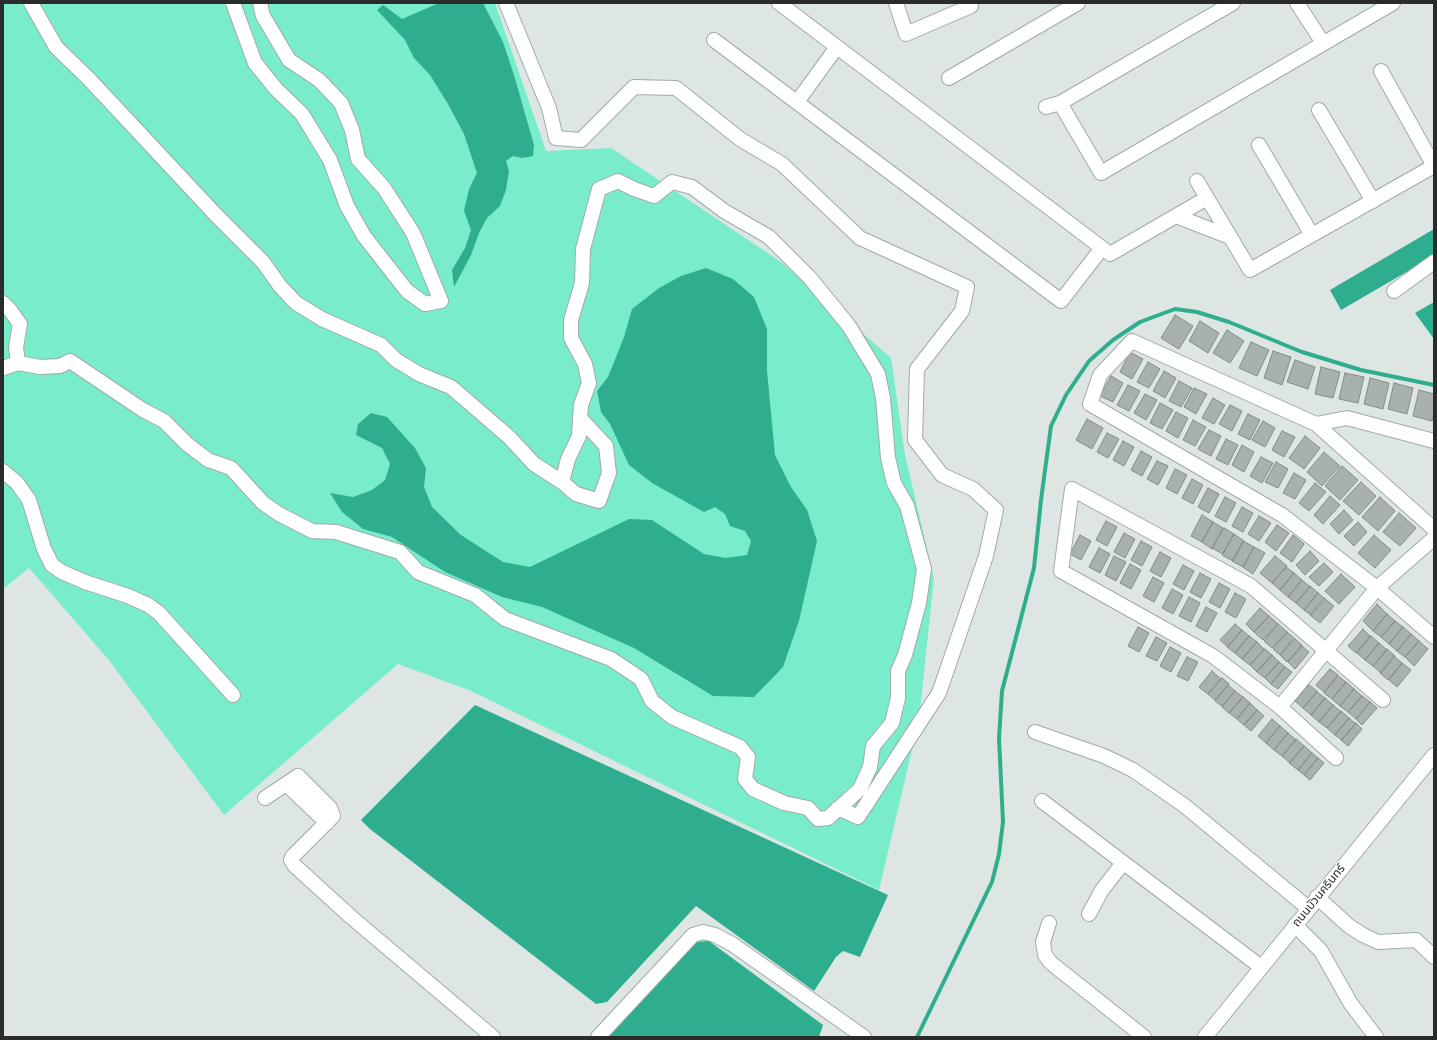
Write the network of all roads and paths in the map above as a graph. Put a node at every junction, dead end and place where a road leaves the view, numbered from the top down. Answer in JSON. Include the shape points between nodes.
{"nodes":[{"id":1,"x":31,"y":3,"type":"edge"},
{"id":2,"x":233,"y":3,"type":"edge"},
{"id":3,"x":260,"y":3,"type":"edge"},
{"id":4,"x":506,"y":3,"type":"edge"},
{"id":5,"x":779,"y":3,"type":"edge"},
{"id":6,"x":896,"y":3,"type":"edge"},
{"id":7,"x":1078,"y":3,"type":"edge"},
{"id":8,"x":1233,"y":3,"type":"edge"},
{"id":9,"x":1298,"y":3,"type":"edge"},
{"id":10,"x":1393,"y":3,"type":"edge"},
{"id":11,"x":972,"y":4,"type":"edge"},
{"id":12,"x":714,"y":40,"type":"dead end"},
{"id":13,"x":1322,"y":43,"type":"junction"},
{"id":14,"x":837,"y":47,"type":"junction"},
{"id":15,"x":1381,"y":71,"type":"dead end"},
{"id":16,"x":949,"y":78,"type":"dead end"},
{"id":17,"x":797,"y":102,"type":"junction"},
{"id":18,"x":1319,"y":110,"type":"dead end"},
{"id":19,"x":1259,"y":145,"type":"dead end"},
{"id":20,"x":1434,"y":166,"type":"edge"},
{"id":21,"x":1197,"y":180,"type":"dead end"},
{"id":22,"x":1208,"y":198,"type":"junction"},
{"id":23,"x":1373,"y":201,"type":"junction"},
{"id":24,"x":1176,"y":216,"type":"junction"},
{"id":25,"x":1312,"y":235,"type":"junction"},
{"id":26,"x":1230,"y":237,"type":"junction"},
{"id":27,"x":1102,"y":248,"type":"junction"},
{"id":28,"x":1434,"y":262,"type":"edge"},
{"id":29,"x":1394,"y":291,"type":"dead end"},
{"id":30,"x":3,"y":303,"type":"edge"},
{"id":31,"x":18,"y":363,"type":"junction"},
{"id":32,"x":3,"y":368,"type":"edge"},
{"id":33,"x":580,"y":418,"type":"junction"},
{"id":34,"x":1316,"y":424,"type":"junction"},
{"id":35,"x":1434,"y":441,"type":"edge"},
{"id":36,"x":3,"y":472,"type":"edge"},
{"id":37,"x":562,"y":482,"type":"junction"},
{"id":38,"x":1434,"y":529,"type":"edge"},
{"id":39,"x":1434,"y":538,"type":"edge"},
{"id":40,"x":1377,"y":588,"type":"junction"},
{"id":41,"x":1434,"y":637,"type":"edge"},
{"id":42,"x":1327,"y":650,"type":"junction"},
{"id":43,"x":233,"y":695,"type":"dead end"},
{"id":44,"x":1384,"y":700,"type":"dead end"},
{"id":45,"x":1280,"y":707,"type":"junction"},
{"id":46,"x":1035,"y":732,"type":"dead end"},
{"id":47,"x":1434,"y":755,"type":"edge"},
{"id":48,"x":1336,"y":758,"type":"dead end"},
{"id":49,"x":265,"y":798,"type":"dead end"},
{"id":50,"x":1042,"y":801,"type":"dead end"},
{"id":51,"x":838,"y":808,"type":"junction"},
{"id":52,"x":1123,"y":863,"type":"junction"},
{"id":53,"x":1317,"y":896,"type":"junction"},
{"id":54,"x":1308,"y":908,"type":"junction"},
{"id":55,"x":1089,"y":914,"type":"dead end"},
{"id":56,"x":1050,"y":923,"type":"dead end"},
{"id":57,"x":1295,"y":925,"type":"junction"},
{"id":58,"x":1434,"y":957,"type":"edge"},
{"id":59,"x":1261,"y":967,"type":"junction"},
{"id":60,"x":493,"y":1037,"type":"edge"},
{"id":61,"x":598,"y":1037,"type":"edge"},
{"id":62,"x":864,"y":1037,"type":"edge"},
{"id":63,"x":1144,"y":1037,"type":"edge"},
{"id":64,"x":1205,"y":1037,"type":"edge"},
{"id":65,"x":1376,"y":1037,"type":"edge"}],
"edges":[{"from":1,"to":37,"type":"street","via":[[56,47],[264,262],[280,286],[296,303],[322,319],[381,345],[396,360],[419,374],[451,387],[509,437],[534,464]]},
{"from":2,"to":3,"type":"street","via":[[255,63],[276,89],[302,114],[330,160],[348,206],[364,236],[407,291],[424,304],[442,301],[413,233],[384,188],[358,159],[352,130],[340,103],[319,80],[289,60],[263,16]]},
{"from":4,"to":51,"type":"street","via":[[549,108],[556,138],[581,140],[634,87],[676,88],[740,139],[782,164],[860,238],[967,287],[962,311],[917,369],[915,440],[942,475],[973,489],[996,510],[986,556],[939,693],[858,817]]},
{"from":5,"to":14,"type":"street"},
{"from":6,"to":11,"type":"street","via":[[906,34]]},
{"from":7,"to":16,"type":"street"},
{"from":8,"to":13,"type":"street","via":[[1053,105],[1101,174]]},
{"from":9,"to":13,"type":"street"},
{"from":10,"to":13,"type":"street"},
{"from":12,"to":17,"type":"street"},
{"from":14,"to":17,"type":"street"},
{"from":14,"to":27,"type":"street"},
{"from":15,"to":20,"type":"street"},
{"from":17,"to":27,"type":"street","via":[[1061,301]]},
{"from":18,"to":23,"type":"street"},
{"from":19,"to":25,"type":"street"},
{"from":20,"to":23,"type":"street"},
{"from":21,"to":22,"type":"street"},
{"from":22,"to":24,"type":"street"},
{"from":22,"to":26,"type":"street"},
{"from":23,"to":25,"type":"street"},
{"from":24,"to":26,"type":"street"},
{"from":24,"to":27,"type":"street","via":[[1110,254]]},
{"from":25,"to":26,"type":"street","via":[[1250,270]]},
{"from":28,"to":29,"type":"street"},
{"from":30,"to":31,"type":"street","via":[[20,324],[16,347]]},
{"from":31,"to":32,"type":"street"},
{"from":31,"to":51,"type":"street","via":[[40,367],[60,366],[70,361],[143,410],[164,421],[208,460],[231,468],[263,503],[279,514],[312,531],[336,532],[400,552],[418,572],[475,595],[505,619],[611,659],[641,679],[652,701],[672,717],[740,748],[748,757],[745,779],[753,789],[784,803],[808,808],[818,819],[828,818]]},
{"from":33,"to":37,"type":"street","via":[[579,436],[568,458]]},
{"from":33,"to":37,"type":"street","via":[[606,446],[609,473],[599,501],[576,494]]},
{"from":33,"to":51,"type":"street","via":[[581,405],[589,383],[585,364],[571,338],[571,320],[582,283],[583,250],[599,189],[618,181],[654,196],[672,182],[692,187],[724,212],[769,237],[810,278],[849,326],[878,374],[883,398],[888,458],[894,483],[906,506],[924,569],[919,604],[898,672],[898,698],[892,723],[873,746],[870,767],[860,789]]},
{"from":34,"to":35,"type":"street","via":[[1347,418]]},
{"from":34,"to":38,"type":"street"},
{"from":34,"to":40,"type":"street","via":[[1132,341],[1100,375],[1090,404],[1282,515]]},
{"from":36,"to":43,"type":"street","via":[[16,483],[29,500],[44,549],[52,565],[85,582],[148,605]]},
{"from":39,"to":40,"type":"street"},
{"from":40,"to":41,"type":"street"},
{"from":40,"to":42,"type":"street"},
{"from":42,"to":44,"type":"street"},
{"from":42,"to":45,"type":"street"},
{"from":42,"to":45,"type":"street","via":[[1251,586],[1072,489],[1061,571],[1213,656]]},
{"from":45,"to":48,"type":"street"},
{"from":46,"to":54,"type":"street","via":[[1104,756],[1133,770],[1184,806]]},
{"from":47,"to":53,"type":"street","name":"ถนนบัวนครินทร์"},
{"from":49,"to":60,"type":"street","via":[[286,784],[327,823],[293,856],[291,860],[294,865]]},
{"from":50,"to":52,"type":"street"},
{"from":52,"to":55,"type":"street","via":[[1102,890]]},
{"from":52,"to":59,"type":"street"},
{"from":53,"to":54,"type":"street","name":"ถนนบัวนครินทร์"},
{"from":53,"to":58,"type":"street","via":[[1349,926],[1363,935],[1378,942],[1416,940]]},
{"from":54,"to":57,"type":"street","name":"ถนนบัวนครินทร์"},
{"from":56,"to":63,"type":"street","via":[[1043,942],[1045,955],[1051,963]]},
{"from":57,"to":59,"type":"street","name":"ถนนบัวนครินทร์"},
{"from":57,"to":65,"type":"street","via":[[1321,951],[1351,1004]]},
{"from":59,"to":64,"type":"street","name":"ถนนบัวนครินทร์"},
{"from":61,"to":62,"type":"street","via":[[694,936],[703,932],[732,944]]}]}
